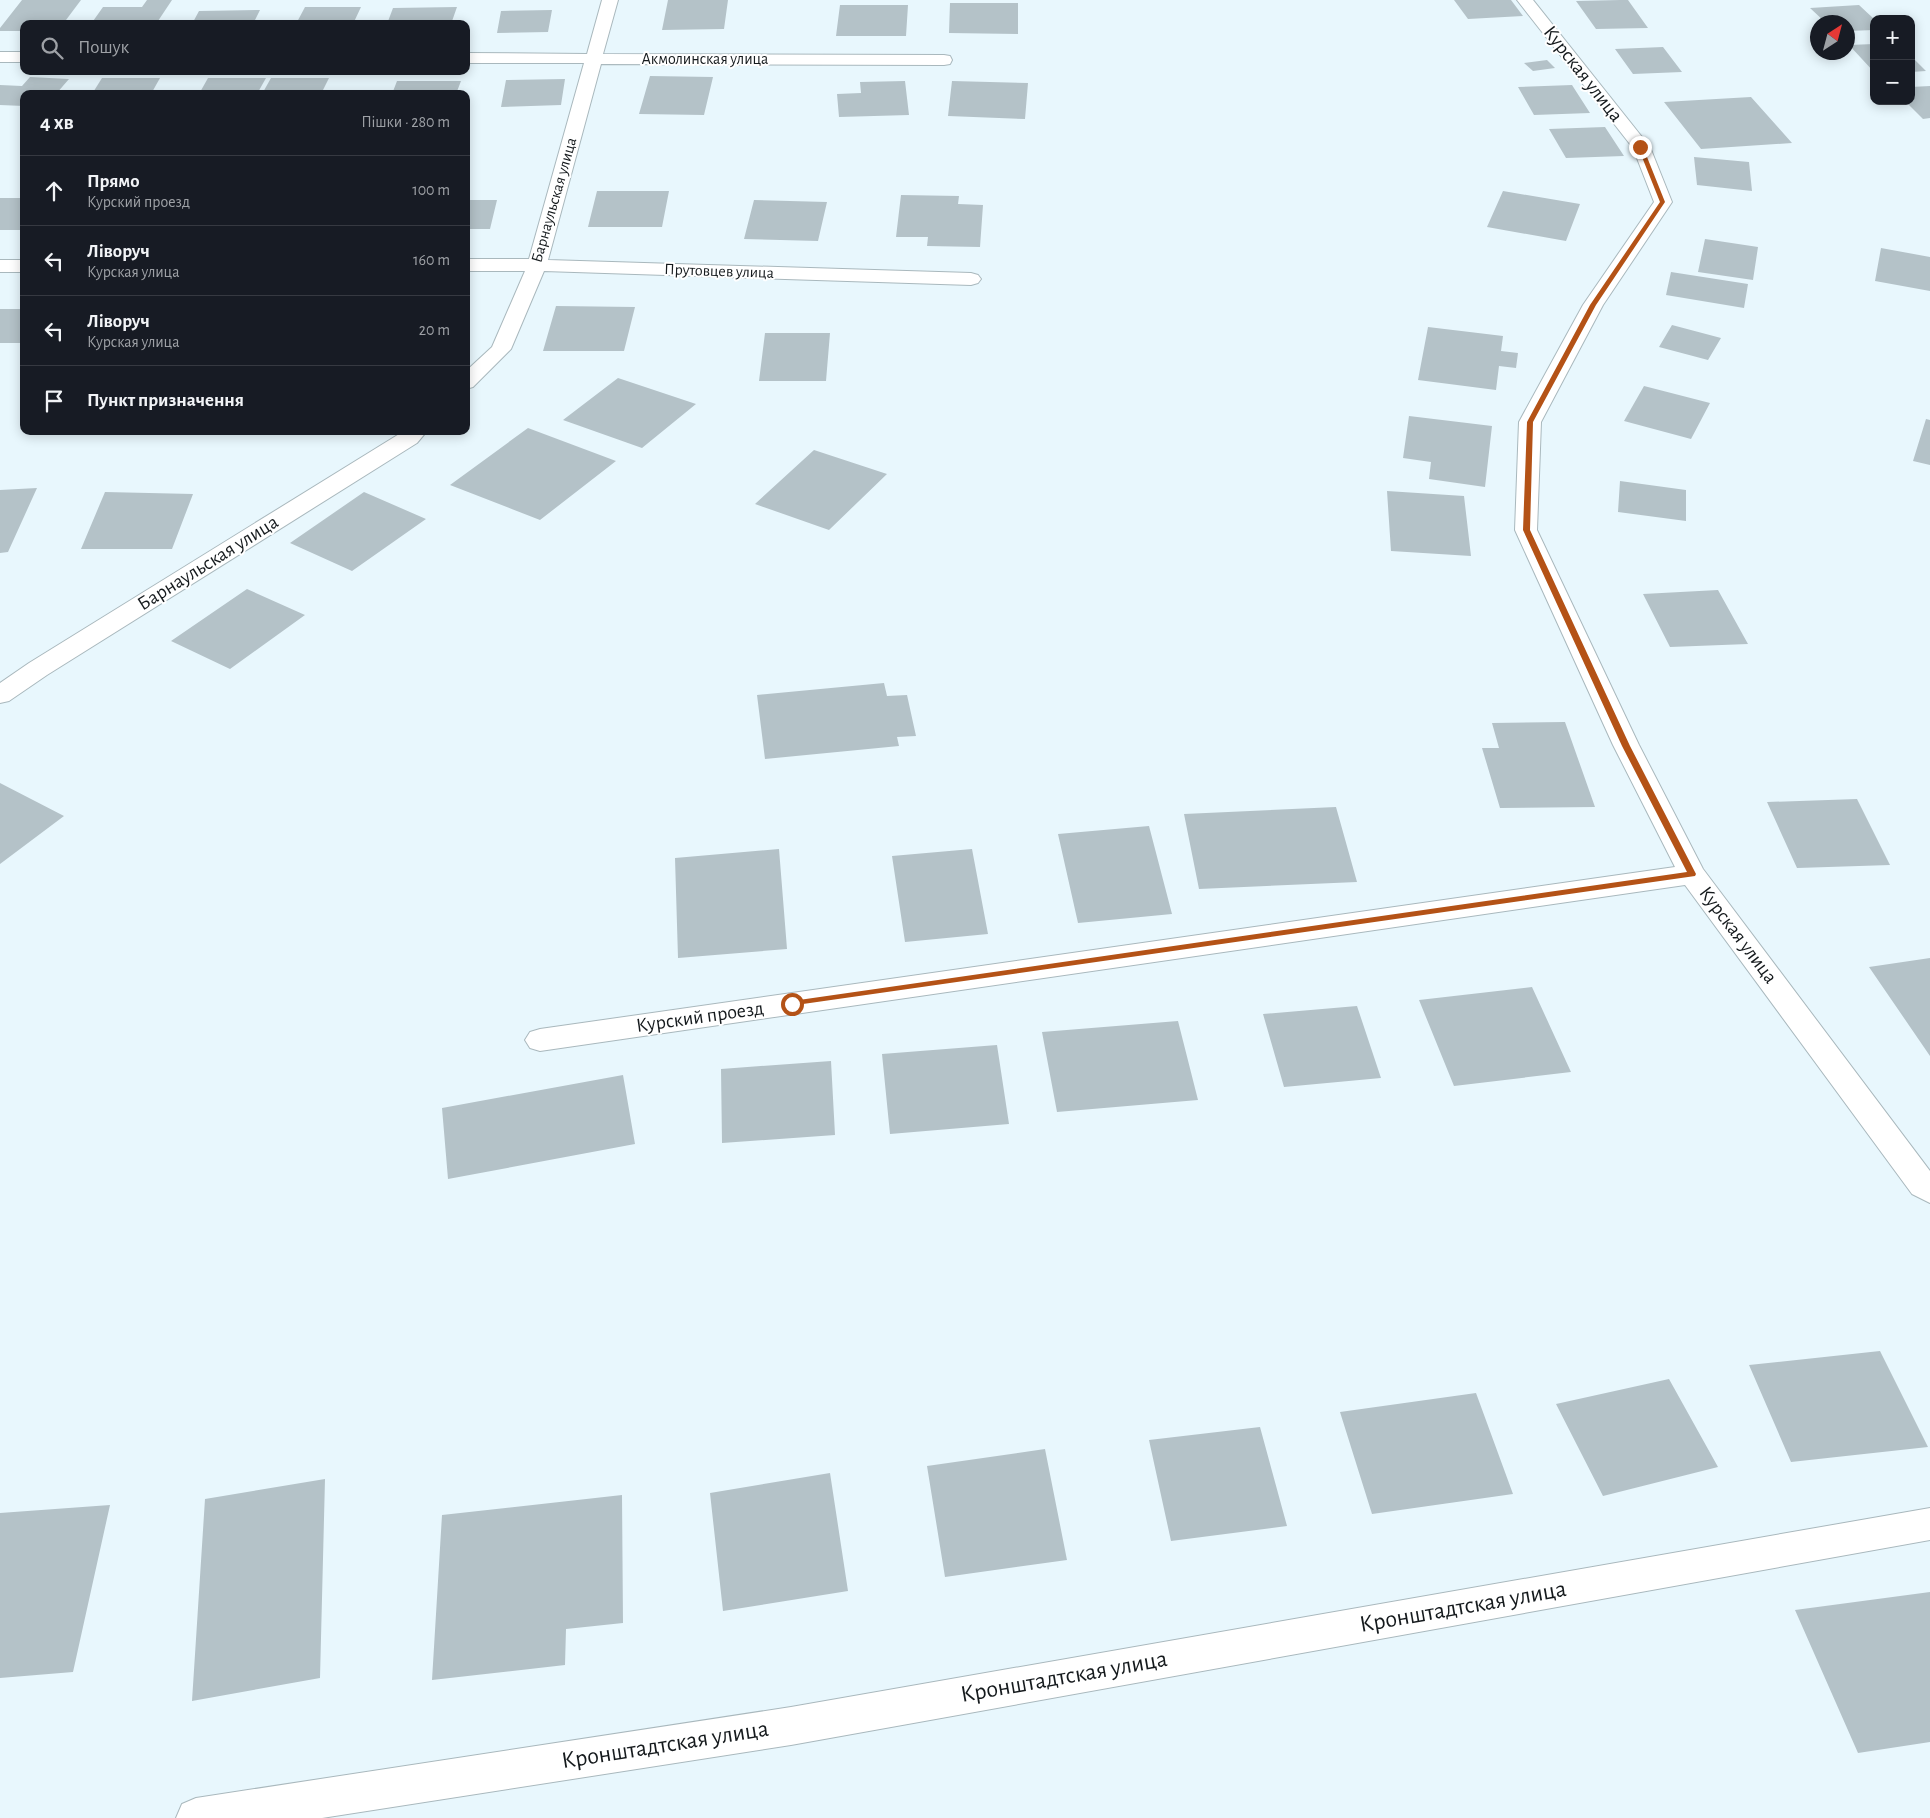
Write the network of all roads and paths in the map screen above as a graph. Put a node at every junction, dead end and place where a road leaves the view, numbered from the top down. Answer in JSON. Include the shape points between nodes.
{"nodes":[{"id":1,"x":610,"y":0,"type":"edge"},
{"id":2,"x":1525,"y":0,"type":"edge"},
{"id":3,"x":0,"y":57,"type":"edge"},
{"id":4,"x":20,"y":57,"type":"edge"},
{"id":5,"x":470,"y":58,"type":"edge"},
{"id":6,"x":594,"y":58,"type":"junction"},
{"id":7,"x":944,"y":60,"type":"dead end"},
{"id":8,"x":470,"y":265,"type":"edge"},
{"id":9,"x":537,"y":265,"type":"junction"},
{"id":10,"x":0,"y":266,"type":"edge"},
{"id":11,"x":20,"y":266,"type":"edge"},
{"id":12,"x":971,"y":280,"type":"dead end"},
{"id":13,"x":470,"y":379,"type":"edge"},
{"id":14,"x":413,"y":435,"type":"edge"},
{"id":15,"x":0,"y":695,"type":"edge"},
{"id":16,"x":1692,"y":874,"type":"junction"},
{"id":17,"x":540,"y":1040,"type":"dead end"},
{"id":18,"x":1930,"y":1190,"type":"edge"},
{"id":19,"x":1930,"y":1524,"type":"edge"},
{"id":20,"x":196,"y":1818,"type":"edge"}],
"edges":[{"from":1,"to":6,"type":"street","name":"Барнаульская улица"},
{"from":2,"to":16,"type":"street","name":"Курская улица","via":[[1640,147],[1662,202],[1593,305],[1530,422],[1526,530],[1626,746]]},
{"from":3,"to":4,"type":"street"},
{"from":5,"to":6,"type":"street","name":"Акмолинская улица"},
{"from":6,"to":7,"type":"street","name":"Акмолинская улица"},
{"from":6,"to":9,"type":"street","name":"Барнаульская улица"},
{"from":8,"to":9,"type":"street","name":"Прутовцев улица"},
{"from":9,"to":12,"type":"street","name":"Прутовцев улица"},
{"from":9,"to":13,"type":"street","name":"Барнаульская улица","via":[[501,349]]},
{"from":10,"to":11,"type":"street"},
{"from":14,"to":15,"type":"street","name":"Барнаульская улица"},
{"from":16,"to":17,"type":"street","name":"Курский проезд"},
{"from":16,"to":18,"type":"street","name":"Курская улица","via":[[1923,1185]]},
{"from":19,"to":20,"type":"street","name":"Кронштадтская улица","via":[[791,1726]]}]}
